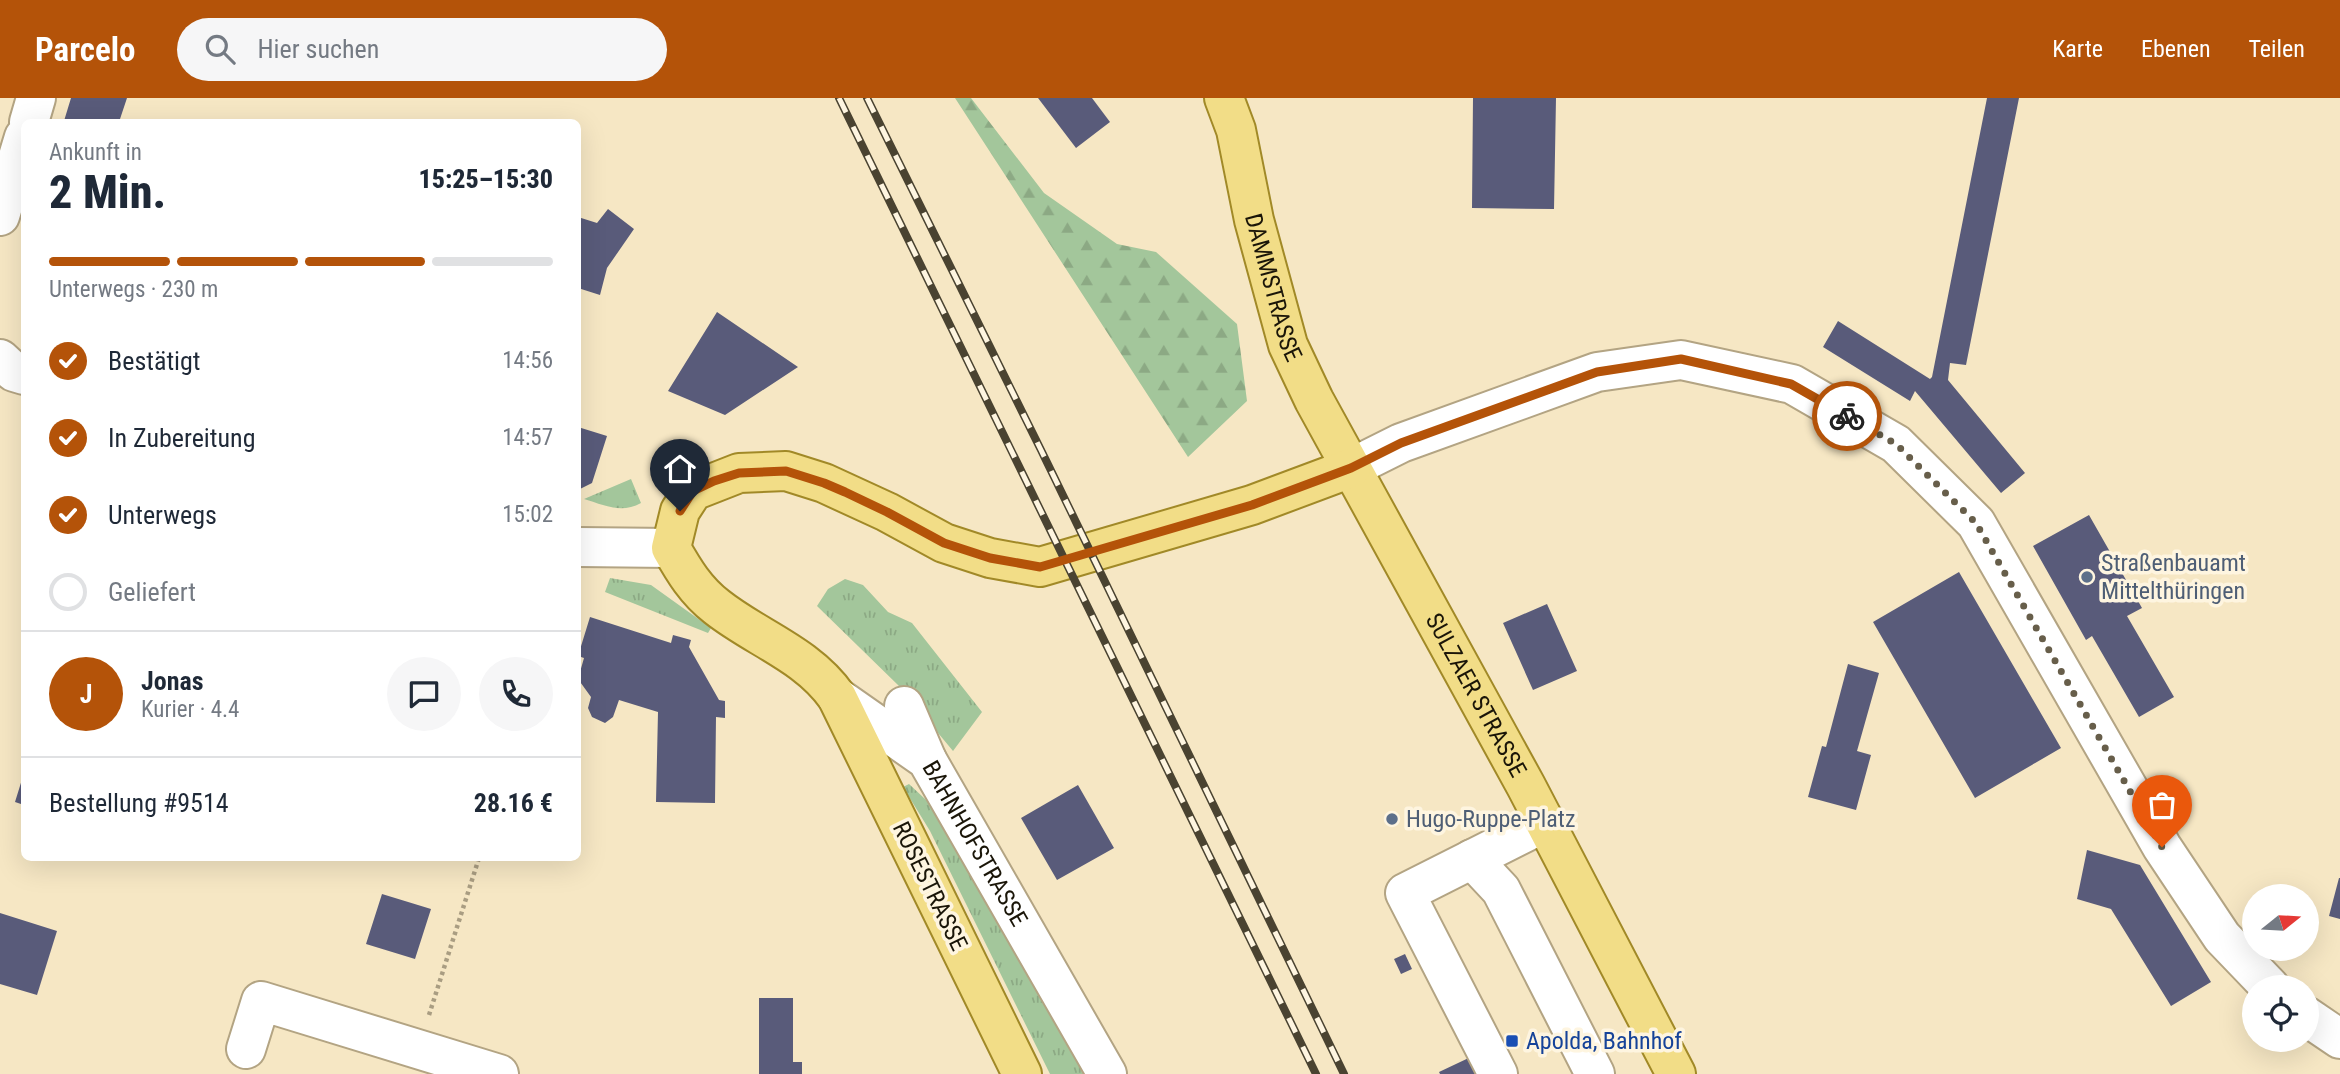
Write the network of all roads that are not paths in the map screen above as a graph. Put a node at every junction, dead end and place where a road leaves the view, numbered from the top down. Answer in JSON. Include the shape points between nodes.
{"nodes":[{"id":1,"x":36,"y":98,"type":"edge"},
{"id":2,"x":1224,"y":98,"type":"edge"},
{"id":3,"x":30,"y":119,"type":"edge"},
{"id":4,"x":21,"y":146,"type":"edge"},
{"id":5,"x":0,"y":216,"type":"edge"},
{"id":6,"x":0,"y":359,"type":"edge"},
{"id":7,"x":21,"y":374,"type":"edge"},
{"id":8,"x":1351,"y":468,"type":"junction"},
{"id":9,"x":581,"y":547,"type":"edge"},
{"id":10,"x":671,"y":548,"type":"junction"},
{"id":11,"x":837,"y":697,"type":"junction"},
{"id":12,"x":904,"y":706,"type":"dead end"},
{"id":13,"x":927,"y":760,"type":"junction"},
{"id":14,"x":1546,"y":822,"type":"junction"},
{"id":15,"x":1472,"y":859,"type":"junction"},
{"id":16,"x":2258,"y":975,"type":"edge"},
{"id":17,"x":2319,"y":1025,"type":"edge"},
{"id":18,"x":2340,"y":1039,"type":"edge"},
{"id":19,"x":246,"y":1049,"type":"dead end"},
{"id":20,"x":1671,"y":1073,"type":"edge"},
{"id":21,"x":499,"y":1074,"type":"edge"},
{"id":22,"x":1022,"y":1074,"type":"edge"},
{"id":23,"x":1107,"y":1074,"type":"edge"},
{"id":24,"x":1498,"y":1074,"type":"edge"},
{"id":25,"x":1595,"y":1074,"type":"edge"}],
"edges":[{"from":1,"to":3,"type":"street"},
{"from":2,"to":8,"type":"main road","name":"DAMMSTRASSE","via":[[1237,130],[1254,220],[1288,345]]},
{"from":4,"to":5,"type":"street"},
{"from":6,"to":7,"type":"street"},
{"from":8,"to":10,"type":"main road","via":[[1252,505],[1040,567],[944,543],[824,483],[786,471],[739,473],[693,491],[680,511]]},
{"from":8,"to":14,"type":"main road","name":"SULZAER STRASSE"},
{"from":8,"to":16,"type":"street","via":[[1401,443],[1597,372],[1681,359],[1791,384],[1896,444],[1976,523],[2162,847],[2222,937]]},
{"from":9,"to":10,"type":"street"},
{"from":10,"to":11,"type":"main road","name":"BAHNHOFSTRASSE","via":[[691,582],[717,608],[799,658]]},
{"from":11,"to":13,"type":"street","name":"BAHNHOFSTRASSE"},
{"from":11,"to":22,"type":"main road","name":"ROSESTRASSE"},
{"from":12,"to":13,"type":"street"},
{"from":13,"to":23,"type":"street","name":"BAHNHOFSTRASSE"},
{"from":14,"to":15,"type":"street"},
{"from":14,"to":20,"type":"main road","name":"SULZAER STRASSE"},
{"from":15,"to":24,"type":"street","via":[[1405,892]]},
{"from":15,"to":25,"type":"street","via":[[1501,890]]},
{"from":17,"to":18,"type":"street"},
{"from":19,"to":21,"type":"street","via":[[261,1001]]}]}
